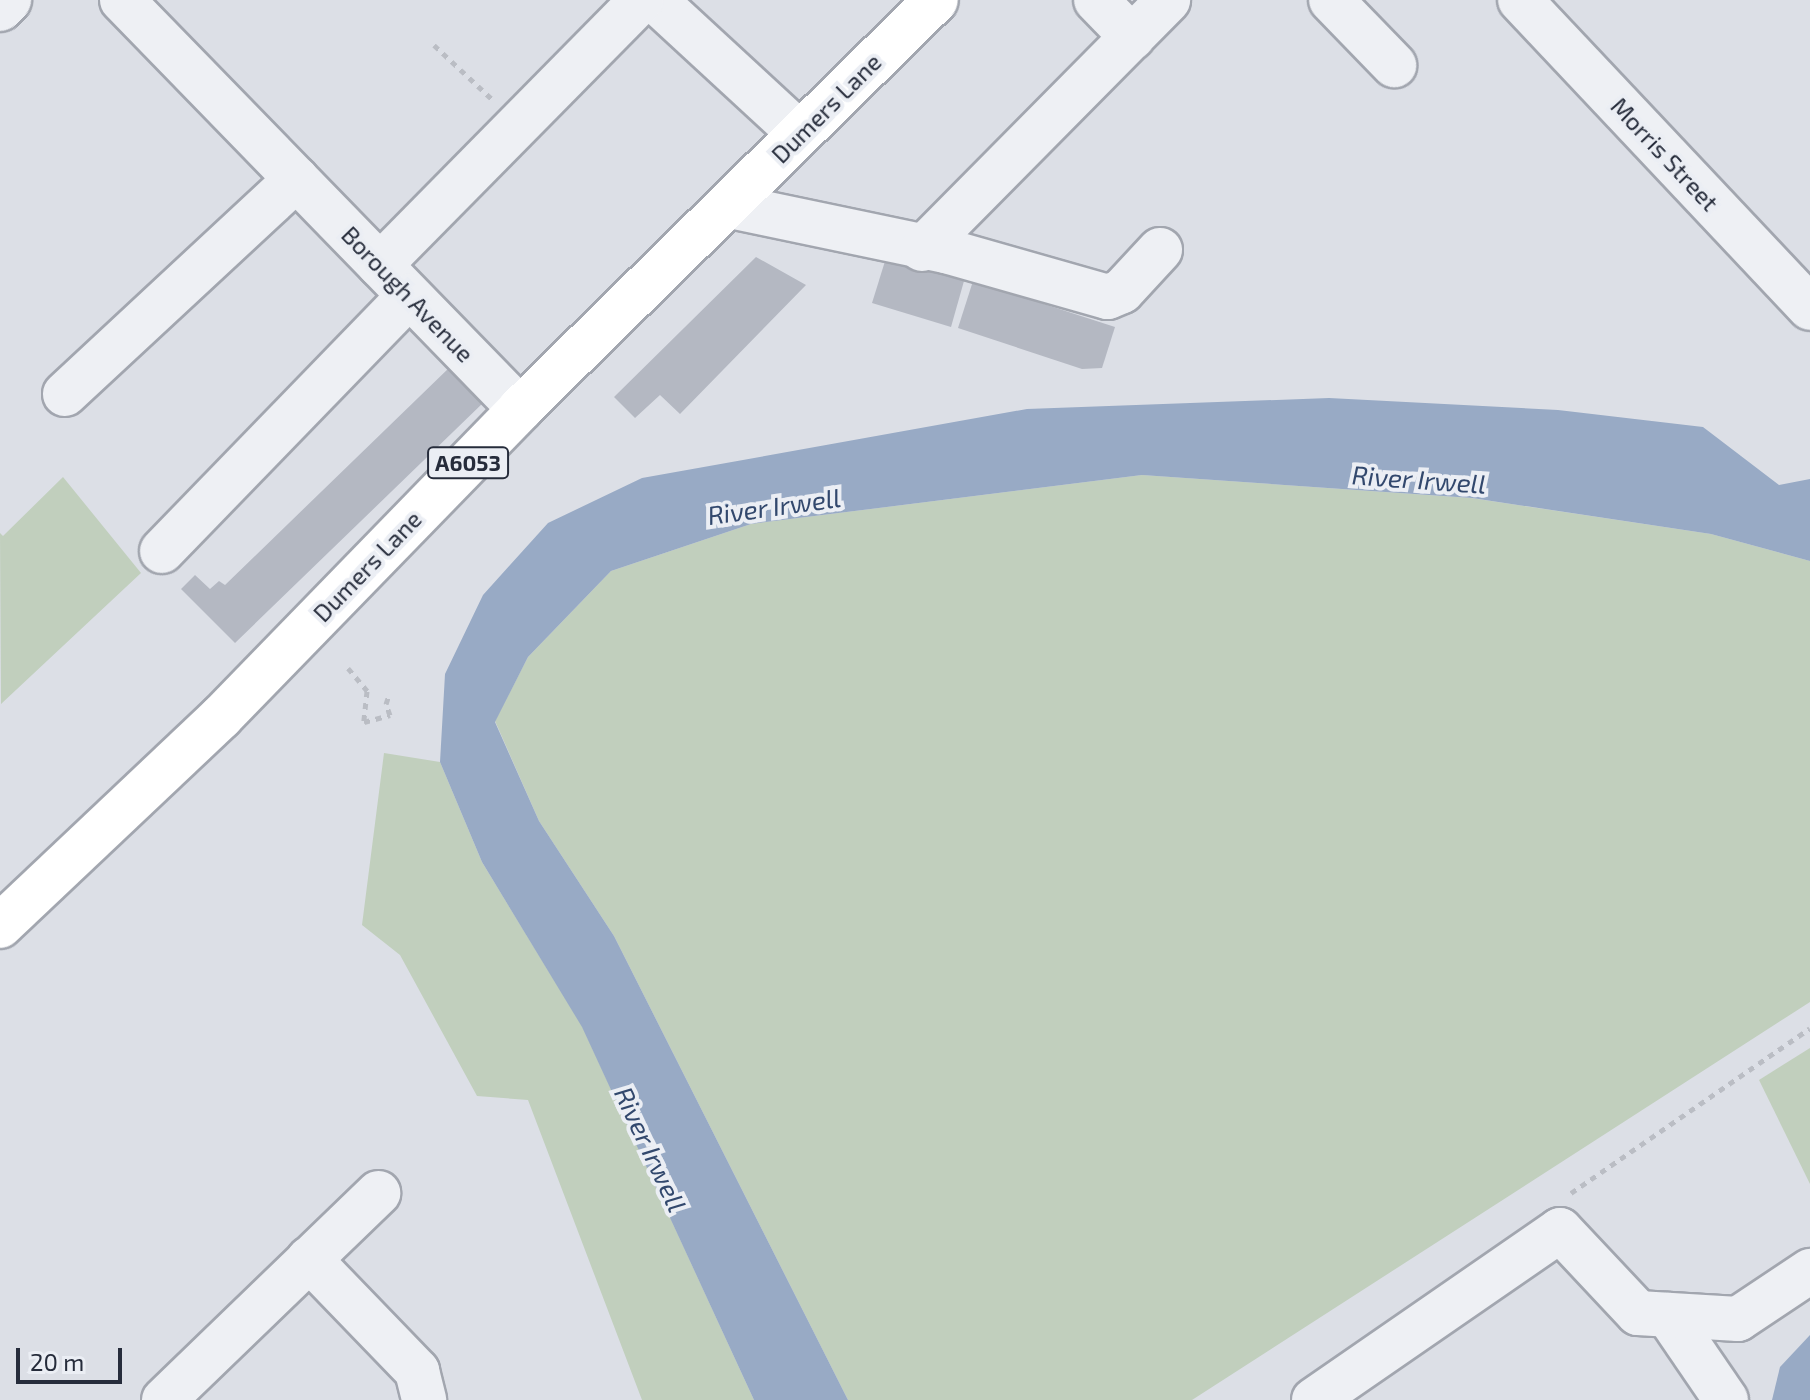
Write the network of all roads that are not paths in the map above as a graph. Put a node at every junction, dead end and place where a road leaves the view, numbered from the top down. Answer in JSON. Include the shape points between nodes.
{"nodes":[{"id":1,"x":9,"y":0,"type":"edge"},
{"id":2,"x":122,"y":0,"type":"edge"},
{"id":3,"x":936,"y":0,"type":"edge"},
{"id":4,"x":1096,"y":0,"type":"edge"},
{"id":5,"x":1168,"y":0,"type":"edge"},
{"id":6,"x":1331,"y":0,"type":"edge"},
{"id":7,"x":1520,"y":0,"type":"edge"},
{"id":8,"x":664,"y":4,"type":"edge"},
{"id":9,"x":0,"y":9,"type":"edge"},
{"id":10,"x":1132,"y":37,"type":"junction"},
{"id":11,"x":1394,"y":65,"type":"dead end"},
{"id":12,"x":798,"y":132,"type":"junction"},
{"id":13,"x":296,"y":179,"type":"junction"},
{"id":14,"x":730,"y":206,"type":"junction"},
{"id":15,"x":922,"y":249,"type":"junction"},
{"id":16,"x":1160,"y":250,"type":"dead end"},
{"id":17,"x":395,"y":280,"type":"junction"},
{"id":18,"x":1810,"y":308,"type":"edge"},
{"id":19,"x":65,"y":394,"type":"dead end"},
{"id":20,"x":520,"y":409,"type":"junction"},
{"id":21,"x":162,"y":551,"type":"dead end"},
{"id":22,"x":0,"y":926,"type":"edge"},
{"id":23,"x":378,"y":1193,"type":"dead end"},
{"id":24,"x":309,"y":1259,"type":"junction"},
{"id":25,"x":1810,"y":1271,"type":"edge"},
{"id":26,"x":1668,"y":1315,"type":"junction"},
{"id":27,"x":164,"y":1400,"type":"edge"},
{"id":28,"x":424,"y":1400,"type":"edge"},
{"id":29,"x":1314,"y":1400,"type":"edge"},
{"id":30,"x":1726,"y":1400,"type":"edge"}],
"edges":[{"from":1,"to":9,"type":"street"},
{"from":2,"to":13,"type":"street","name":"Borough Avenue"},
{"from":3,"to":12,"type":"main road","name":"Dumers Lane","number":"A6053"},
{"from":4,"to":10,"type":"street"},
{"from":5,"to":10,"type":"street"},
{"from":6,"to":11,"type":"street"},
{"from":7,"to":18,"type":"street","name":"Morris Street"},
{"from":8,"to":12,"type":"street"},
{"from":8,"to":17,"type":"street","via":[[519,124]]},
{"from":10,"to":15,"type":"street"},
{"from":12,"to":14,"type":"main road","name":"Dumers Lane","number":"A6053"},
{"from":13,"to":17,"type":"street","name":"Borough Avenue"},
{"from":13,"to":19,"type":"street"},
{"from":14,"to":15,"type":"street"},
{"from":14,"to":20,"type":"main road","name":"Dumers Lane","number":"A6053"},
{"from":15,"to":16,"type":"street","via":[[946,251],[1108,297],[1122,291]]},
{"from":17,"to":20,"type":"street","name":"Borough Avenue"},
{"from":17,"to":21,"type":"street"},
{"from":20,"to":22,"type":"main road","name":"Dumers Lane","number":"A6053","via":[[221,717]]},
{"from":23,"to":24,"type":"street"},
{"from":24,"to":27,"type":"street"},
{"from":24,"to":28,"type":"street","via":[[417,1371]]},
{"from":25,"to":26,"type":"street","via":[[1738,1319]]},
{"from":26,"to":29,"type":"street","via":[[1638,1313],[1560,1230]]},
{"from":26,"to":30,"type":"street"}]}
